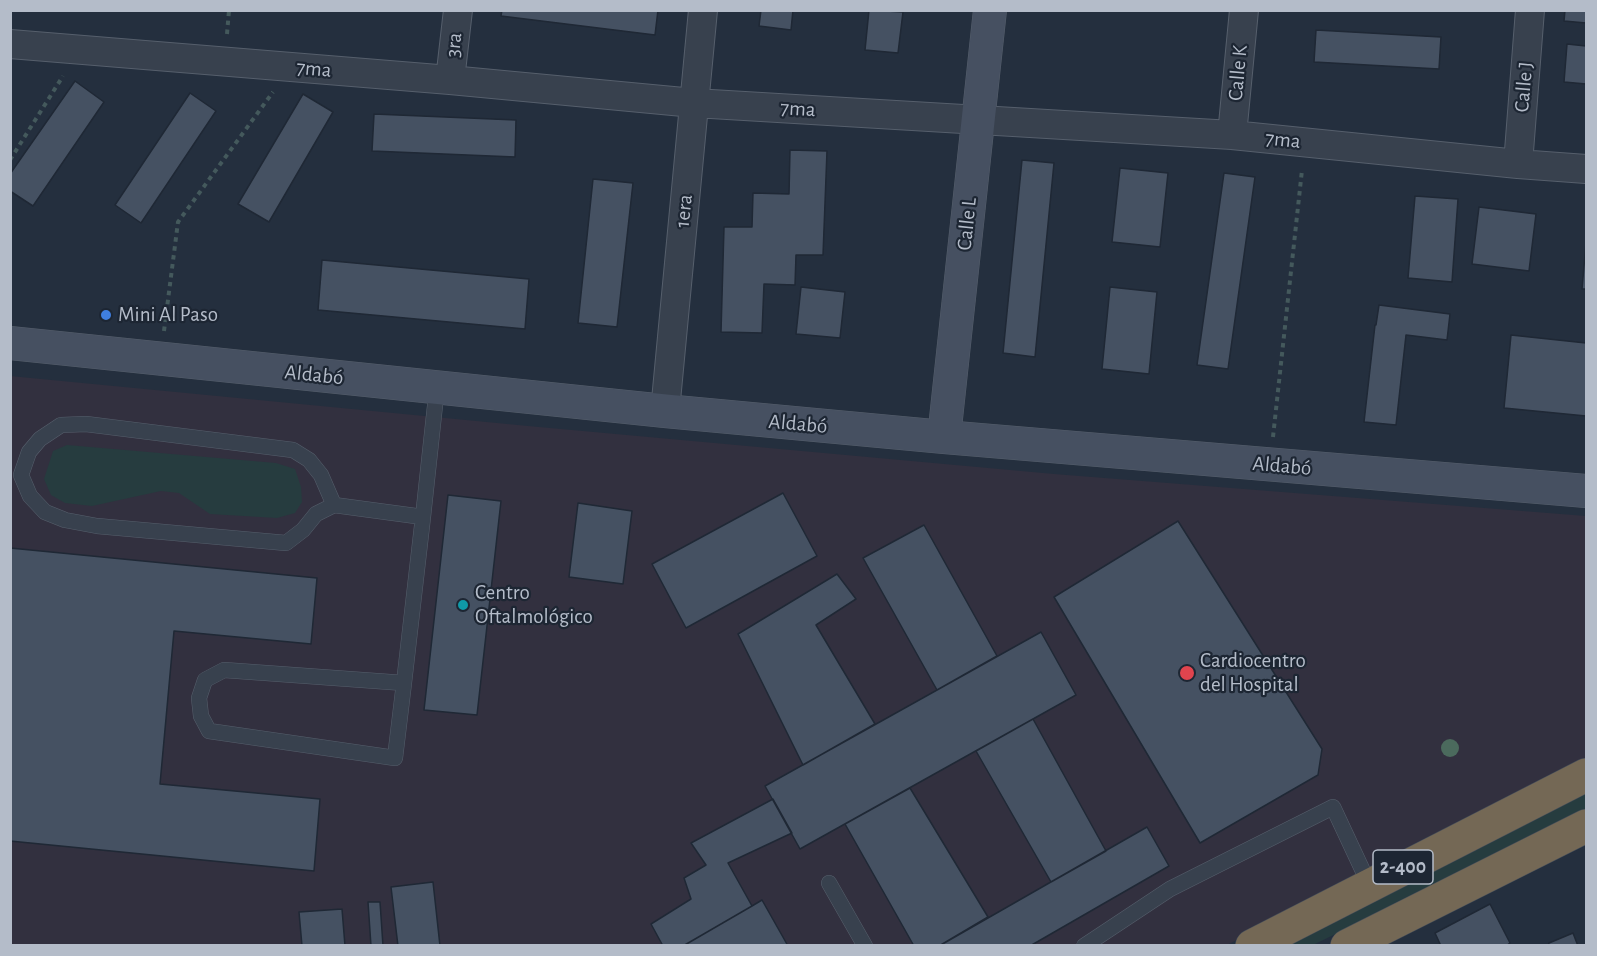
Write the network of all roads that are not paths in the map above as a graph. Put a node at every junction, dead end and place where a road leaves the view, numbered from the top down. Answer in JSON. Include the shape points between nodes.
{"nodes":[{"id":1,"x":458,"y":10,"type":"edge"},
{"id":2,"x":703,"y":10,"type":"edge"},
{"id":3,"x":990,"y":10,"type":"edge"},
{"id":4,"x":1244,"y":10,"type":"edge"},
{"id":5,"x":1530,"y":10,"type":"edge"},
{"id":6,"x":10,"y":44,"type":"edge"},
{"id":7,"x":450,"y":80,"type":"junction"},
{"id":8,"x":694,"y":103,"type":"junction"},
{"id":9,"x":979,"y":120,"type":"junction"},
{"id":10,"x":1233,"y":135,"type":"junction"},
{"id":11,"x":1518,"y":164,"type":"junction"},
{"id":12,"x":1587,"y":169,"type":"edge"},
{"id":13,"x":10,"y":343,"type":"edge"},
{"id":14,"x":437,"y":387,"type":"junction"},
{"id":15,"x":664,"y":411,"type":"junction"},
{"id":16,"x":944,"y":437,"type":"junction"},
{"id":17,"x":1587,"y":491,"type":"edge"},
{"id":18,"x":334,"y":505,"type":"junction"},
{"id":19,"x":423,"y":518,"type":"junction"},
{"id":20,"x":404,"y":683,"type":"junction"},
{"id":21,"x":1587,"y":775,"type":"edge"},
{"id":22,"x":1577,"y":838,"type":"edge"},
{"id":23,"x":829,"y":883,"type":"dead end"},
{"id":24,"x":1369,"y":885,"type":"junction"},
{"id":25,"x":865,"y":945,"type":"edge"},
{"id":26,"x":1083,"y":945,"type":"edge"},
{"id":27,"x":1252,"y":945,"type":"edge"},
{"id":28,"x":1347,"y":945,"type":"edge"}],
"edges":[{"from":1,"to":7,"type":"street","name":"3ra"},
{"from":2,"to":8,"type":"street","name":"1era"},
{"from":3,"to":9,"type":"main road","name":"Calle L"},
{"from":4,"to":10,"type":"street","name":"Calle K"},
{"from":5,"to":11,"type":"street","name":"Calle J"},
{"from":6,"to":7,"type":"street","name":"7ma"},
{"from":7,"to":8,"type":"street","name":"7ma"},
{"from":8,"to":9,"type":"street","name":"7ma"},
{"from":8,"to":15,"type":"street","name":"1era"},
{"from":9,"to":10,"type":"street","name":"7ma"},
{"from":9,"to":16,"type":"main road","name":"Calle L"},
{"from":10,"to":11,"type":"street","name":"7ma"},
{"from":11,"to":12,"type":"street","name":"7ma"},
{"from":13,"to":14,"type":"main road","name":"Aldabó"},
{"from":14,"to":15,"type":"main road","name":"Aldabó"},
{"from":14,"to":19,"type":"lane"},
{"from":15,"to":16,"type":"main road","name":"Aldabó"},
{"from":16,"to":17,"type":"main road","name":"Aldabó"},
{"from":18,"to":18,"type":"lane","via":[[321,475],[309,460],[293,450],[86,424],[61,425],[40,439],[29,452],[21,475],[30,496],[45,512],[98,526],[286,543],[316,514]]},
{"from":18,"to":19,"type":"lane"},
{"from":19,"to":20,"type":"lane"},
{"from":20,"to":20,"type":"lane","via":[[395,758],[209,731],[201,716],[199,698],[205,680],[224,670]]},
{"from":21,"to":24,"type":"highway","number":"2-400"},
{"from":22,"to":28,"type":"highway","number":"2-400"},
{"from":23,"to":25,"type":"lane"},
{"from":24,"to":26,"type":"lane","via":[[1333,807],[1170,890]]},
{"from":24,"to":27,"type":"highway","number":"2-400"}]}
